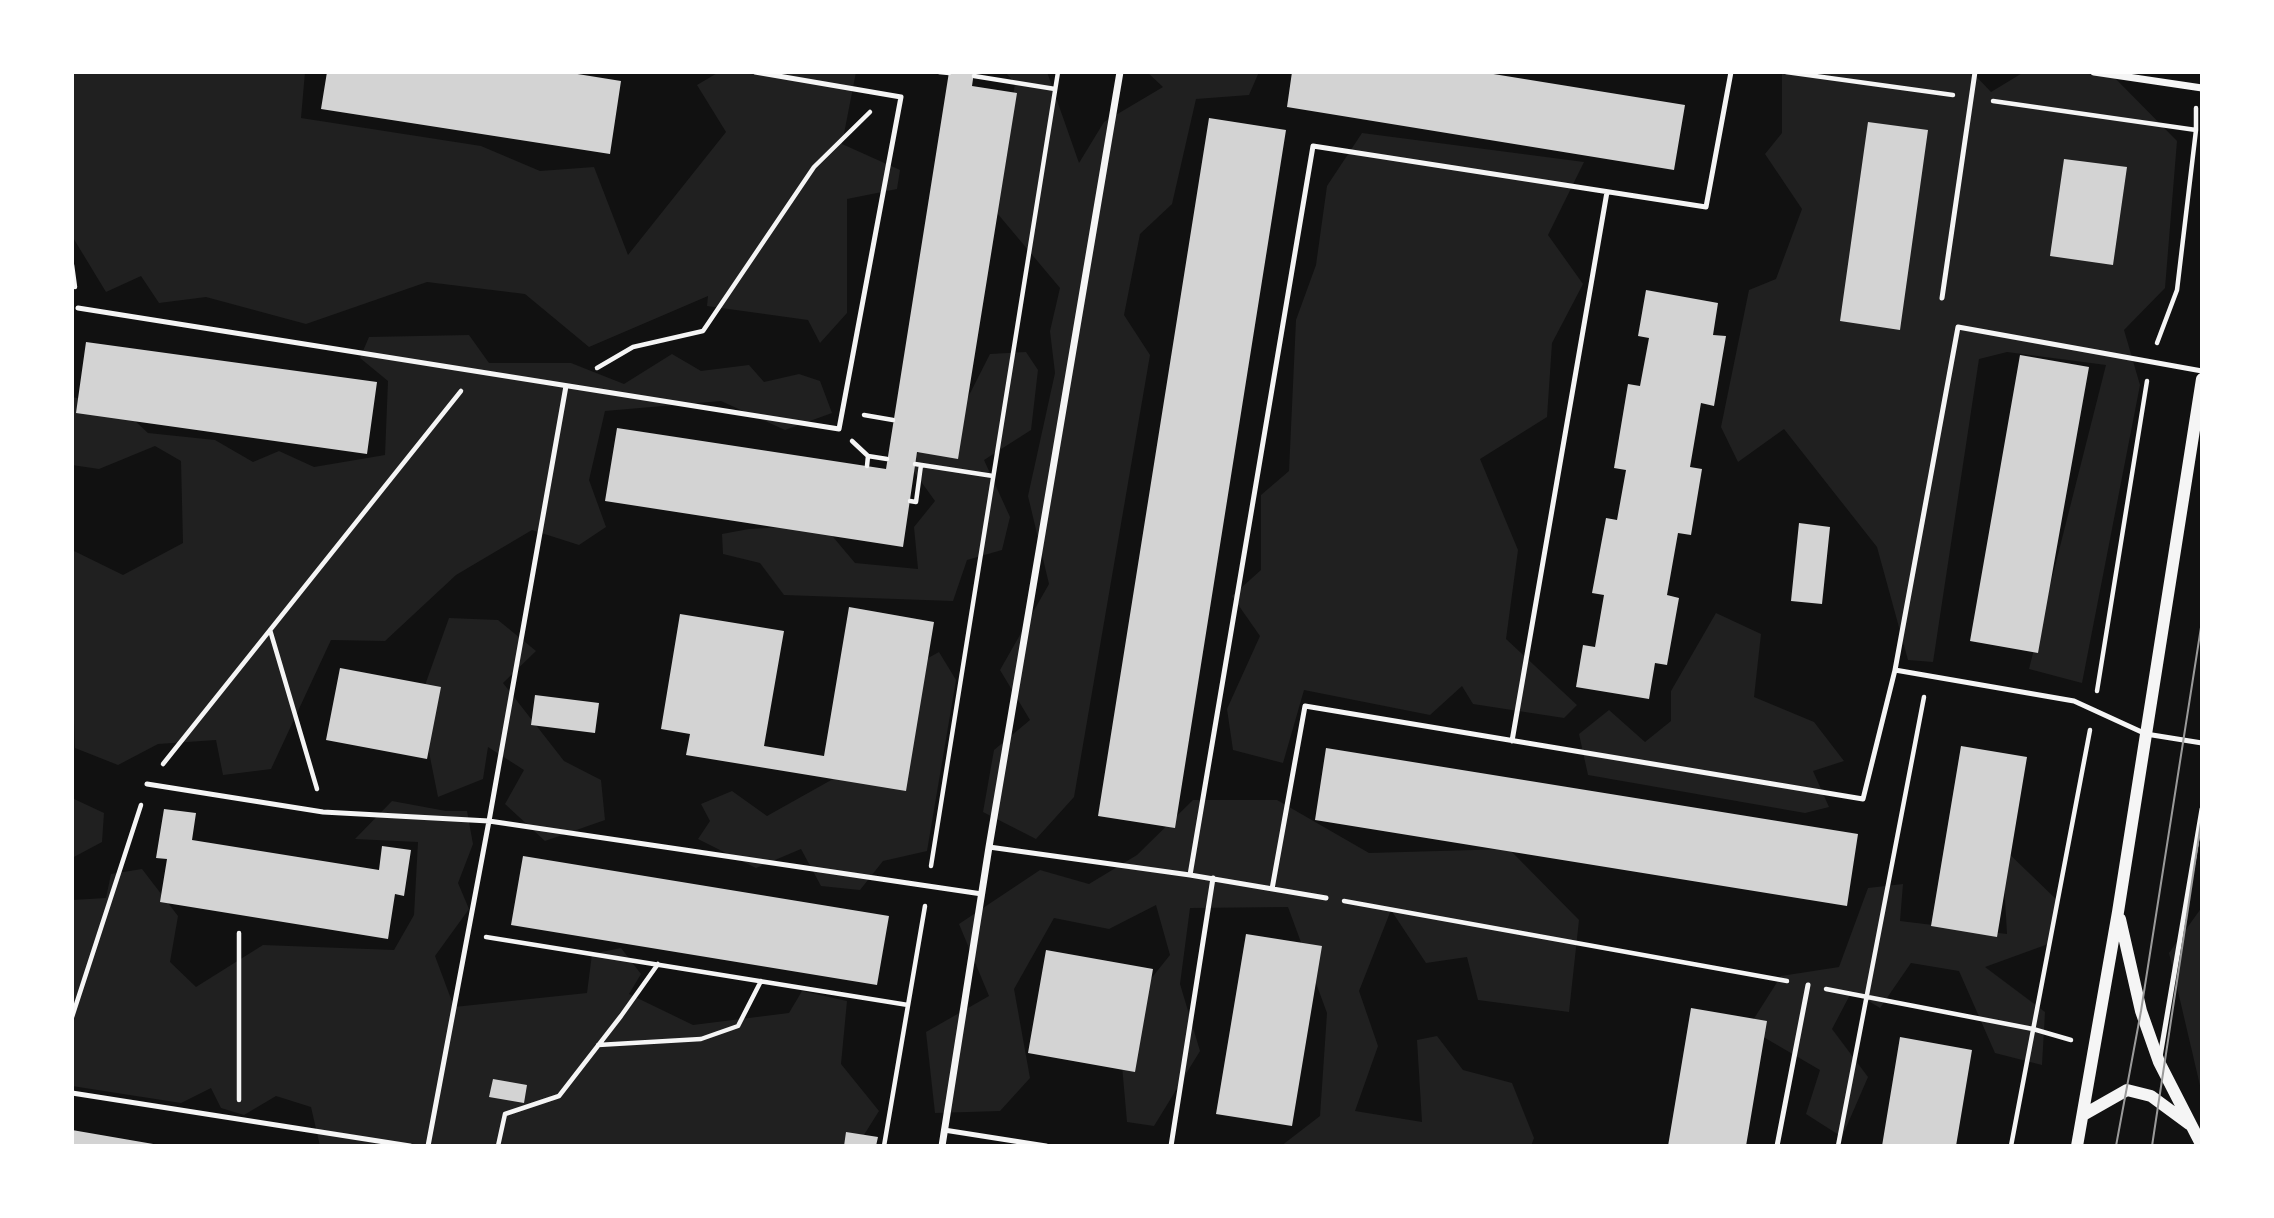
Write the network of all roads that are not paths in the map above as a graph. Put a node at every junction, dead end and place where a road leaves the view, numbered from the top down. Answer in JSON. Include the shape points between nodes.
{"nodes":[{"id":1,"x":755,"y":72,"type":"edge"},
{"id":2,"x":1120,"y":72,"type":"edge"},
{"id":3,"x":1731,"y":72,"type":"edge"},
{"id":4,"x":1976,"y":72,"type":"edge"},
{"id":5,"x":2094,"y":72,"type":"edge"},
{"id":6,"x":2199,"y":88,"type":"edge"},
{"id":7,"x":1607,"y":192,"type":"junction"},
{"id":8,"x":1942,"y":298,"type":"dead end"},
{"id":9,"x":78,"y":308,"type":"dead end"},
{"id":10,"x":2202,"y":370,"type":"edge"},
{"id":11,"x":2202,"y":379,"type":"edge"},
{"id":12,"x":566,"y":386,"type":"junction"},
{"id":13,"x":1895,"y":670,"type":"junction"},
{"id":14,"x":2146,"y":734,"type":"junction"},
{"id":15,"x":1512,"y":740,"type":"junction"},
{"id":16,"x":2202,"y":744,"type":"edge"},
{"id":17,"x":147,"y":784,"type":"road end"},
{"id":18,"x":2202,"y":809,"type":"edge"},
{"id":19,"x":489,"y":821,"type":"junction"},
{"id":20,"x":989,"y":847,"type":"junction"},
{"id":21,"x":1190,"y":875,"type":"junction"},
{"id":22,"x":1213,"y":878,"type":"junction"},
{"id":23,"x":1272,"y":889,"type":"junction"},
{"id":24,"x":982,"y":894,"type":"junction"},
{"id":25,"x":1326,"y":898,"type":"road end"},
{"id":26,"x":2118,"y":912,"type":"junction"},
{"id":27,"x":1808,"y":985,"type":"road end"},
{"id":28,"x":2159,"y":1062,"type":"junction"},
{"id":29,"x":72,"y":1093,"type":"edge"},
{"id":30,"x":2083,"y":1115,"type":"junction"},
{"id":31,"x":2192,"y":1127,"type":"junction"},
{"id":32,"x":944,"y":1130,"type":"junction"},
{"id":33,"x":410,"y":1146,"type":"edge"},
{"id":34,"x":428,"y":1146,"type":"edge"},
{"id":35,"x":942,"y":1146,"type":"edge"},
{"id":36,"x":1046,"y":1146,"type":"edge"},
{"id":37,"x":1171,"y":1146,"type":"edge"},
{"id":38,"x":1777,"y":1146,"type":"edge"},
{"id":39,"x":2077,"y":1146,"type":"edge"},
{"id":40,"x":2202,"y":1146,"type":"edge"}],
"edges":[{"from":1,"to":12,"type":"lane","via":[[901,97],[839,429]]},
{"from":2,"to":20,"type":"street"},
{"from":3,"to":7,"type":"lane","via":[[1706,207]]},
{"from":4,"to":8,"type":"lane"},
{"from":5,"to":6,"type":"street"},
{"from":7,"to":15,"type":"lane"},
{"from":7,"to":21,"type":"lane","via":[[1313,146]]},
{"from":9,"to":12,"type":"lane"},
{"from":10,"to":13,"type":"lane","via":[[1958,327]]},
{"from":11,"to":14,"type":"street"},
{"from":12,"to":19,"type":"lane"},
{"from":13,"to":14,"type":"lane","via":[[2074,701]]},
{"from":13,"to":15,"type":"lane","via":[[1863,799]]},
{"from":14,"to":16,"type":"lane"},
{"from":14,"to":26,"type":"street"},
{"from":15,"to":23,"type":"lane","via":[[1305,706]]},
{"from":17,"to":19,"type":"lane","via":[[323,812]]},
{"from":18,"to":28,"type":"lane"},
{"from":19,"to":24,"type":"lane"},
{"from":19,"to":34,"type":"lane"},
{"from":20,"to":21,"type":"lane"},
{"from":20,"to":24,"type":"street"},
{"from":21,"to":22,"type":"lane"},
{"from":22,"to":23,"type":"lane"},
{"from":22,"to":37,"type":"lane"},
{"from":23,"to":25,"type":"lane"},
{"from":24,"to":32,"type":"street"},
{"from":26,"to":28,"type":"street","via":[[2141,1011]]},
{"from":26,"to":30,"type":"street"},
{"from":27,"to":38,"type":"lane"},
{"from":28,"to":31,"type":"street"},
{"from":29,"to":33,"type":"lane"},
{"from":30,"to":31,"type":"street","via":[[2127,1090],[2151,1096]]},
{"from":30,"to":39,"type":"street"},
{"from":31,"to":40,"type":"street"},
{"from":32,"to":35,"type":"street"},
{"from":32,"to":36,"type":"lane"}]}
